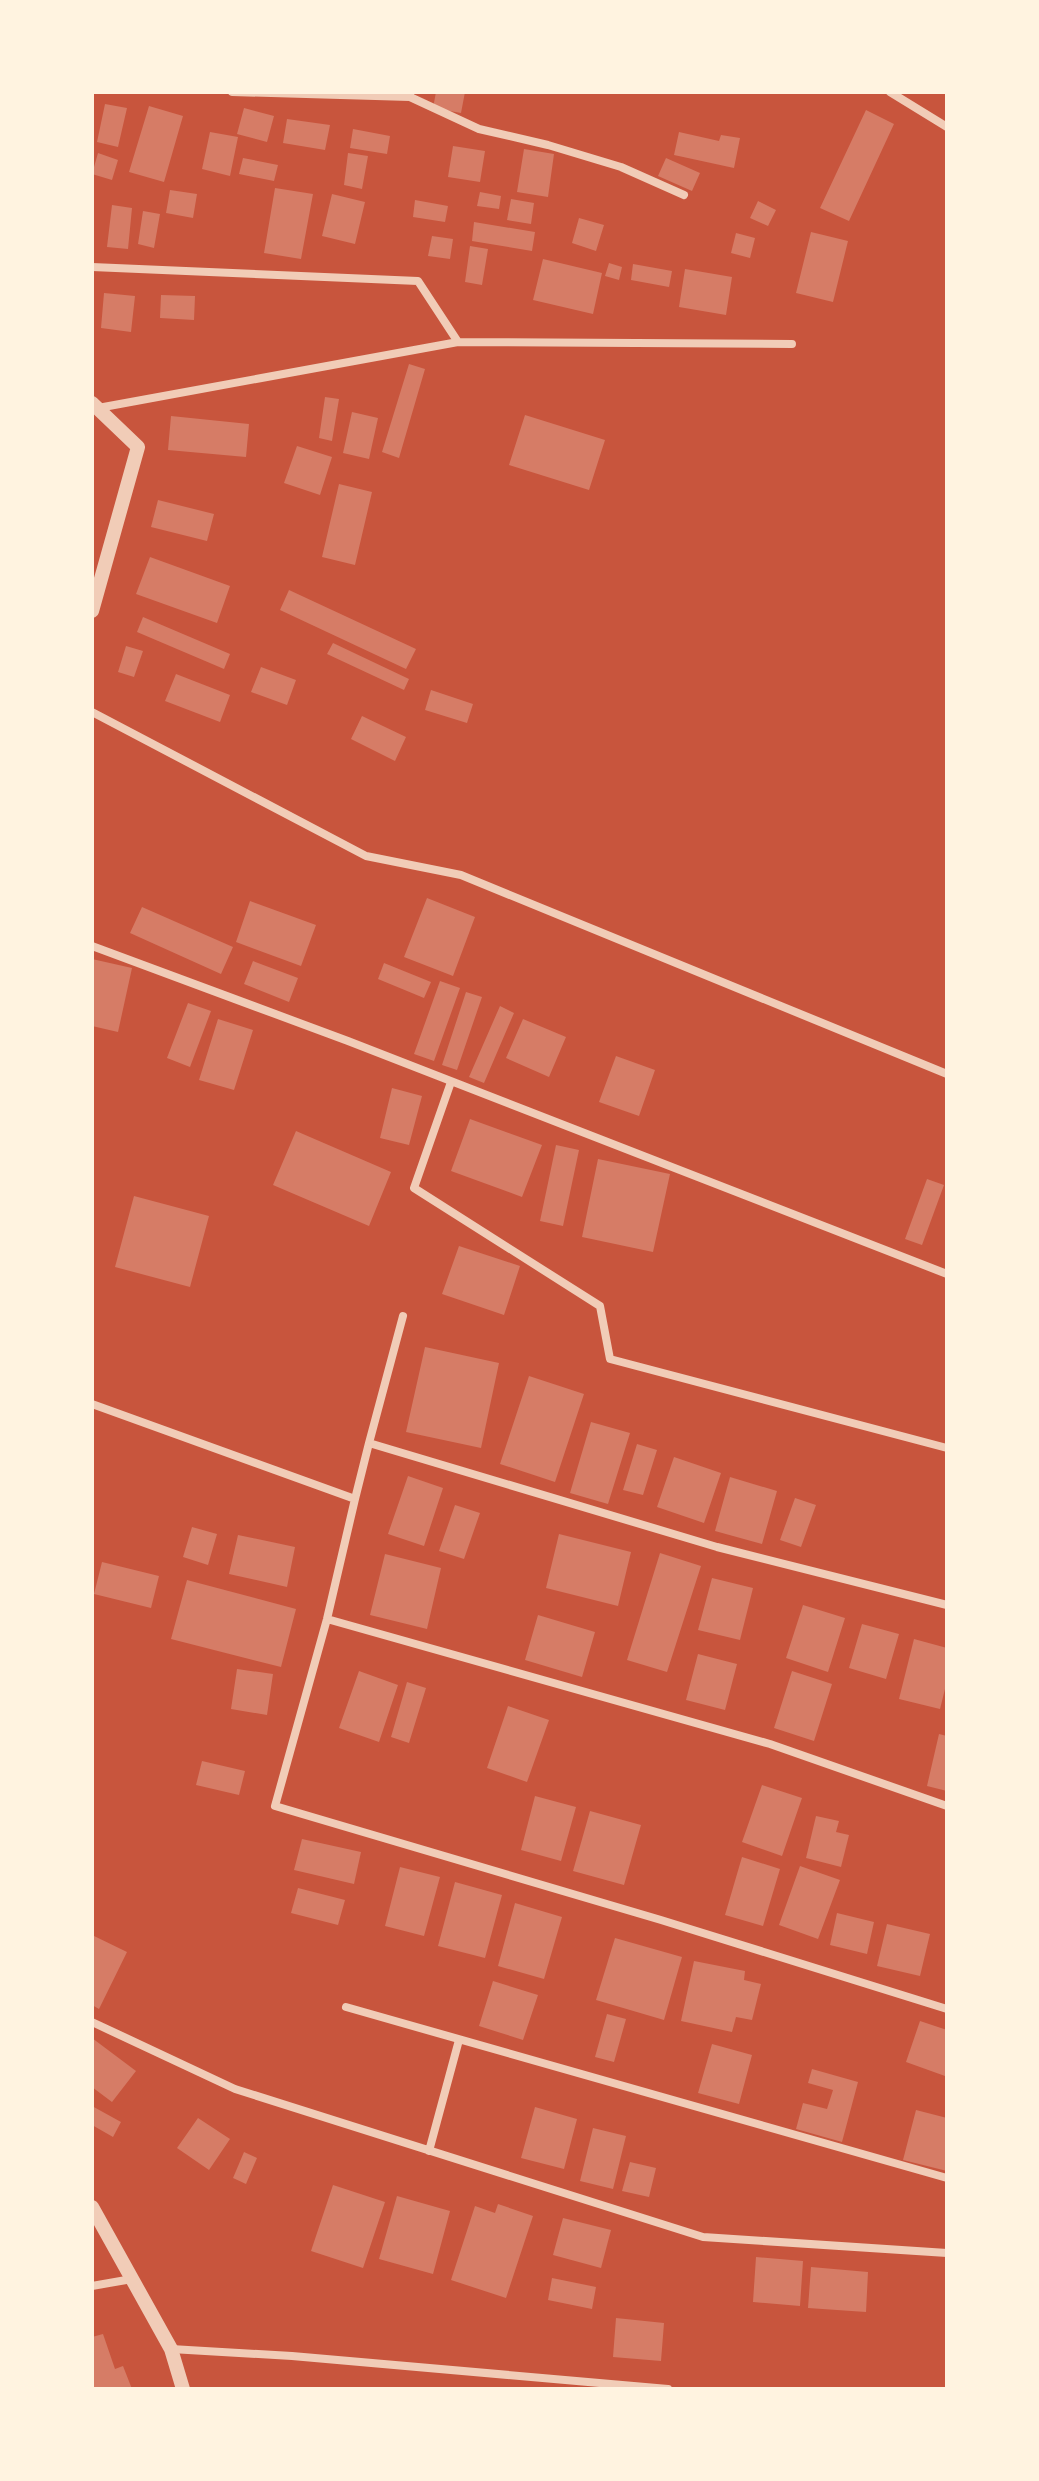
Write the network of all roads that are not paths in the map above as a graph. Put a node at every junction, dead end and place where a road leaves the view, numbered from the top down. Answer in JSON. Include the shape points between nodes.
{"nodes":[{"id":1,"x":232,"y":92,"type":"edge"},
{"id":2,"x":890,"y":92,"type":"edge"},
{"id":3,"x":410,"y":94,"type":"edge"},
{"id":4,"x":947,"y":127,"type":"edge"},
{"id":5,"x":684,"y":195,"type":"dead end"},
{"id":6,"x":92,"y":267,"type":"edge"},
{"id":7,"x":458,"y":342,"type":"junction"},
{"id":8,"x":792,"y":344,"type":"dead end"},
{"id":9,"x":95,"y":405,"type":"edge"},
{"id":10,"x":92,"y":609,"type":"edge"},
{"id":11,"x":92,"y":712,"type":"edge"},
{"id":12,"x":92,"y":946,"type":"edge"},
{"id":13,"x":947,"y":1074,"type":"edge"},
{"id":14,"x":451,"y":1082,"type":"junction"},
{"id":15,"x":947,"y":1274,"type":"edge"},
{"id":16,"x":403,"y":1316,"type":"dead end"},
{"id":17,"x":92,"y":1404,"type":"edge"},
{"id":18,"x":369,"y":1443,"type":"junction"},
{"id":19,"x":947,"y":1448,"type":"edge"},
{"id":20,"x":355,"y":1499,"type":"junction"},
{"id":21,"x":947,"y":1605,"type":"edge"},
{"id":22,"x":327,"y":1619,"type":"junction"},
{"id":23,"x":947,"y":1806,"type":"edge"},
{"id":24,"x":346,"y":2007,"type":"dead end"},
{"id":25,"x":947,"y":2009,"type":"edge"},
{"id":26,"x":92,"y":2022,"type":"edge"},
{"id":27,"x":459,"y":2040,"type":"junction"},
{"id":28,"x":429,"y":2151,"type":"junction"},
{"id":29,"x":947,"y":2178,"type":"edge"},
{"id":30,"x":92,"y":2207,"type":"edge"},
{"id":31,"x":947,"y":2253,"type":"edge"},
{"id":32,"x":132,"y":2279,"type":"junction"},
{"id":33,"x":92,"y":2286,"type":"edge"},
{"id":34,"x":171,"y":2349,"type":"junction"},
{"id":35,"x":183,"y":2389,"type":"edge"},
{"id":36,"x":668,"y":2389,"type":"edge"}],
"edges":[{"from":1,"to":3,"type":"street"},
{"from":2,"to":4,"type":"street"},
{"from":3,"to":5,"type":"street","via":[[479,129],[621,167]]},
{"from":6,"to":7,"type":"street","via":[[418,281]]},
{"from":7,"to":8,"type":"street"},
{"from":7,"to":9,"type":"street"},
{"from":9,"to":10,"type":"street","via":[[138,447]]},
{"from":11,"to":13,"type":"street","via":[[366,856],[461,875]]},
{"from":12,"to":14,"type":"street"},
{"from":14,"to":15,"type":"street"},
{"from":14,"to":19,"type":"street","via":[[414,1188],[600,1306],[610,1359]]},
{"from":16,"to":18,"type":"street"},
{"from":17,"to":20,"type":"street"},
{"from":18,"to":20,"type":"street"},
{"from":18,"to":21,"type":"street","via":[[717,1547]]},
{"from":20,"to":22,"type":"street"},
{"from":22,"to":23,"type":"street","via":[[770,1744]]},
{"from":22,"to":25,"type":"street","via":[[275,1806]]},
{"from":24,"to":27,"type":"street"},
{"from":26,"to":28,"type":"street","via":[[235,2089]]},
{"from":27,"to":28,"type":"street"},
{"from":27,"to":29,"type":"street"},
{"from":28,"to":31,"type":"street","via":[[703,2237]]},
{"from":30,"to":32,"type":"street"},
{"from":32,"to":33,"type":"street"},
{"from":32,"to":34,"type":"street"},
{"from":34,"to":35,"type":"street"},
{"from":34,"to":36,"type":"street"}]}
